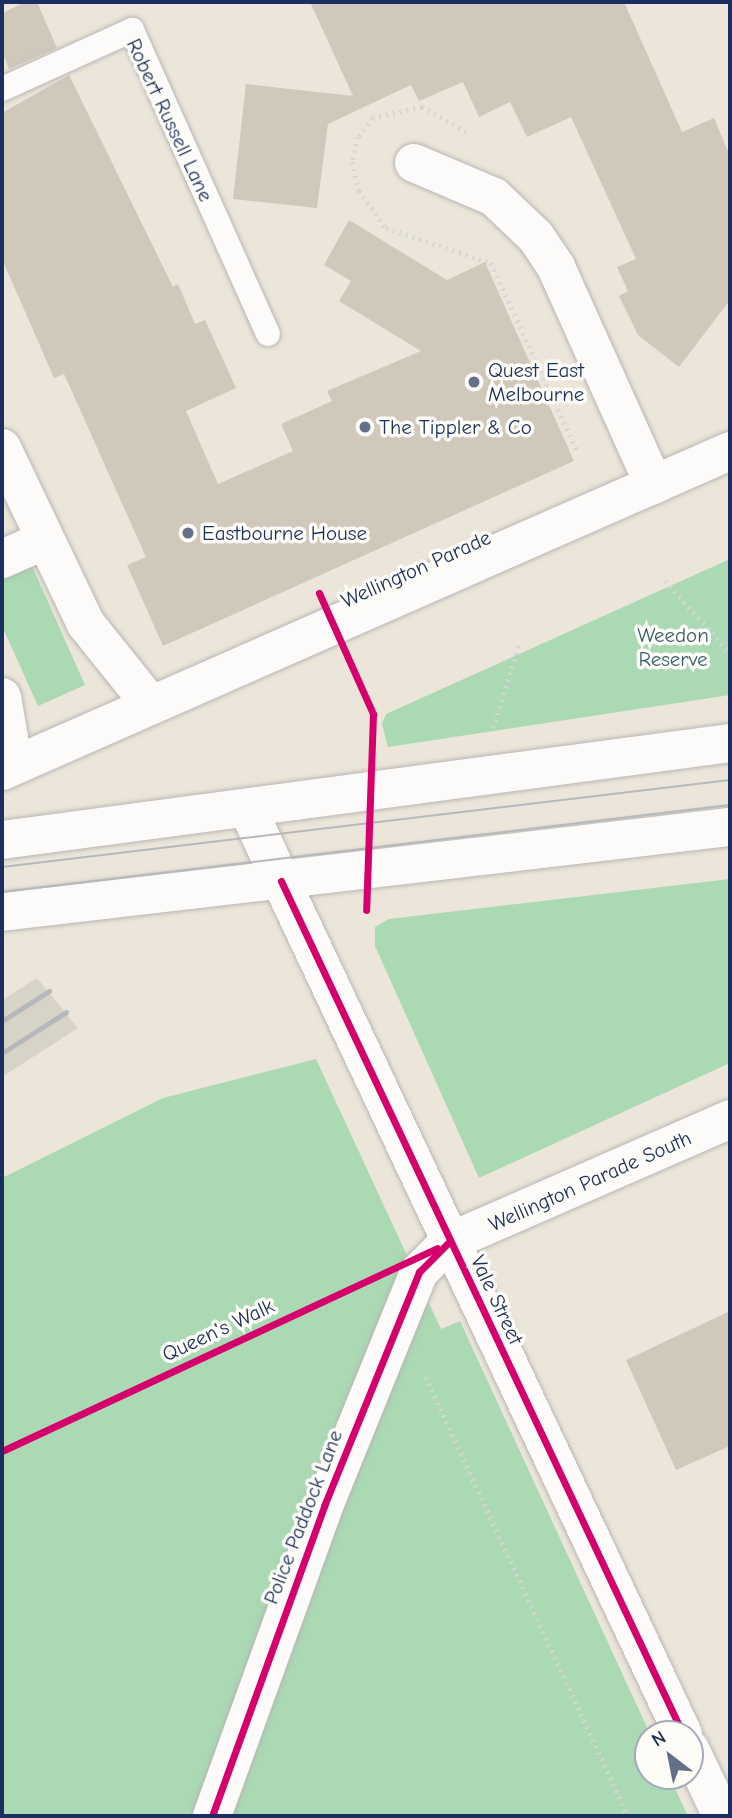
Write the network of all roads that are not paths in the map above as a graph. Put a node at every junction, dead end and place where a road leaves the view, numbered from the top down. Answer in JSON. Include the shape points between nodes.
{"nodes":[{"id":1,"x":2,"y":89,"type":"edge"},
{"id":2,"x":414,"y":163,"type":"dead end"},
{"id":3,"x":268,"y":334,"type":"dead end"},
{"id":4,"x":2,"y":448,"type":"edge"},
{"id":5,"x":730,"y":451,"type":"edge"},
{"id":6,"x":653,"y":485,"type":"junction"},
{"id":7,"x":45,"y":540,"type":"junction"},
{"id":8,"x":2,"y":559,"type":"edge"},
{"id":9,"x":2,"y":697,"type":"edge"},
{"id":10,"x":150,"y":705,"type":"junction"},
{"id":11,"x":730,"y":743,"type":"edge"},
{"id":12,"x":2,"y":769,"type":"edge"},
{"id":13,"x":248,"y":809,"type":"junction"},
{"id":14,"x":730,"y":827,"type":"edge"},
{"id":15,"x":2,"y":840,"type":"edge"},
{"id":16,"x":281,"y":881,"type":"junction"},
{"id":17,"x":2,"y":912,"type":"edge"},
{"id":18,"x":730,"y":1119,"type":"edge"},
{"id":19,"x":449,"y":1242,"type":"junction"},
{"id":20,"x":676,"y":1720,"type":"edge"},
{"id":21,"x":704,"y":1778,"type":"edge"},
{"id":22,"x":212,"y":1816,"type":"edge"},
{"id":23,"x":722,"y":1816,"type":"edge"}],
"edges":[{"from":1,"to":3,"type":"lane","name":"Robert Russell Lane","via":[[131,30]]},
{"from":2,"to":6,"type":"street","via":[[494,197],[536,237],[556,267]]},
{"from":4,"to":7,"type":"street"},
{"from":5,"to":6,"type":"street","name":"Wellington Parade"},
{"from":6,"to":10,"type":"street","name":"Wellington Parade"},
{"from":7,"to":8,"type":"street"},
{"from":7,"to":10,"type":"street","via":[[86,624]]},
{"from":9,"to":12,"type":"street","via":[[9,738]]},
{"from":10,"to":12,"type":"street","name":"Wellington Parade"},
{"from":11,"to":13,"type":"street"},
{"from":13,"to":15,"type":"street"},
{"from":13,"to":16,"type":"street","name":"Vale Street"},
{"from":14,"to":16,"type":"street"},
{"from":16,"to":17,"type":"street"},
{"from":16,"to":19,"type":"street","name":"Vale Street"},
{"from":18,"to":19,"type":"street","name":"Wellington Parade South"},
{"from":19,"to":20,"type":"street","name":"Vale Street"},
{"from":19,"to":22,"type":"street","name":"Police Paddock Lane","via":[[419,1272],[324,1506]]},
{"from":21,"to":23,"type":"street"}]}
